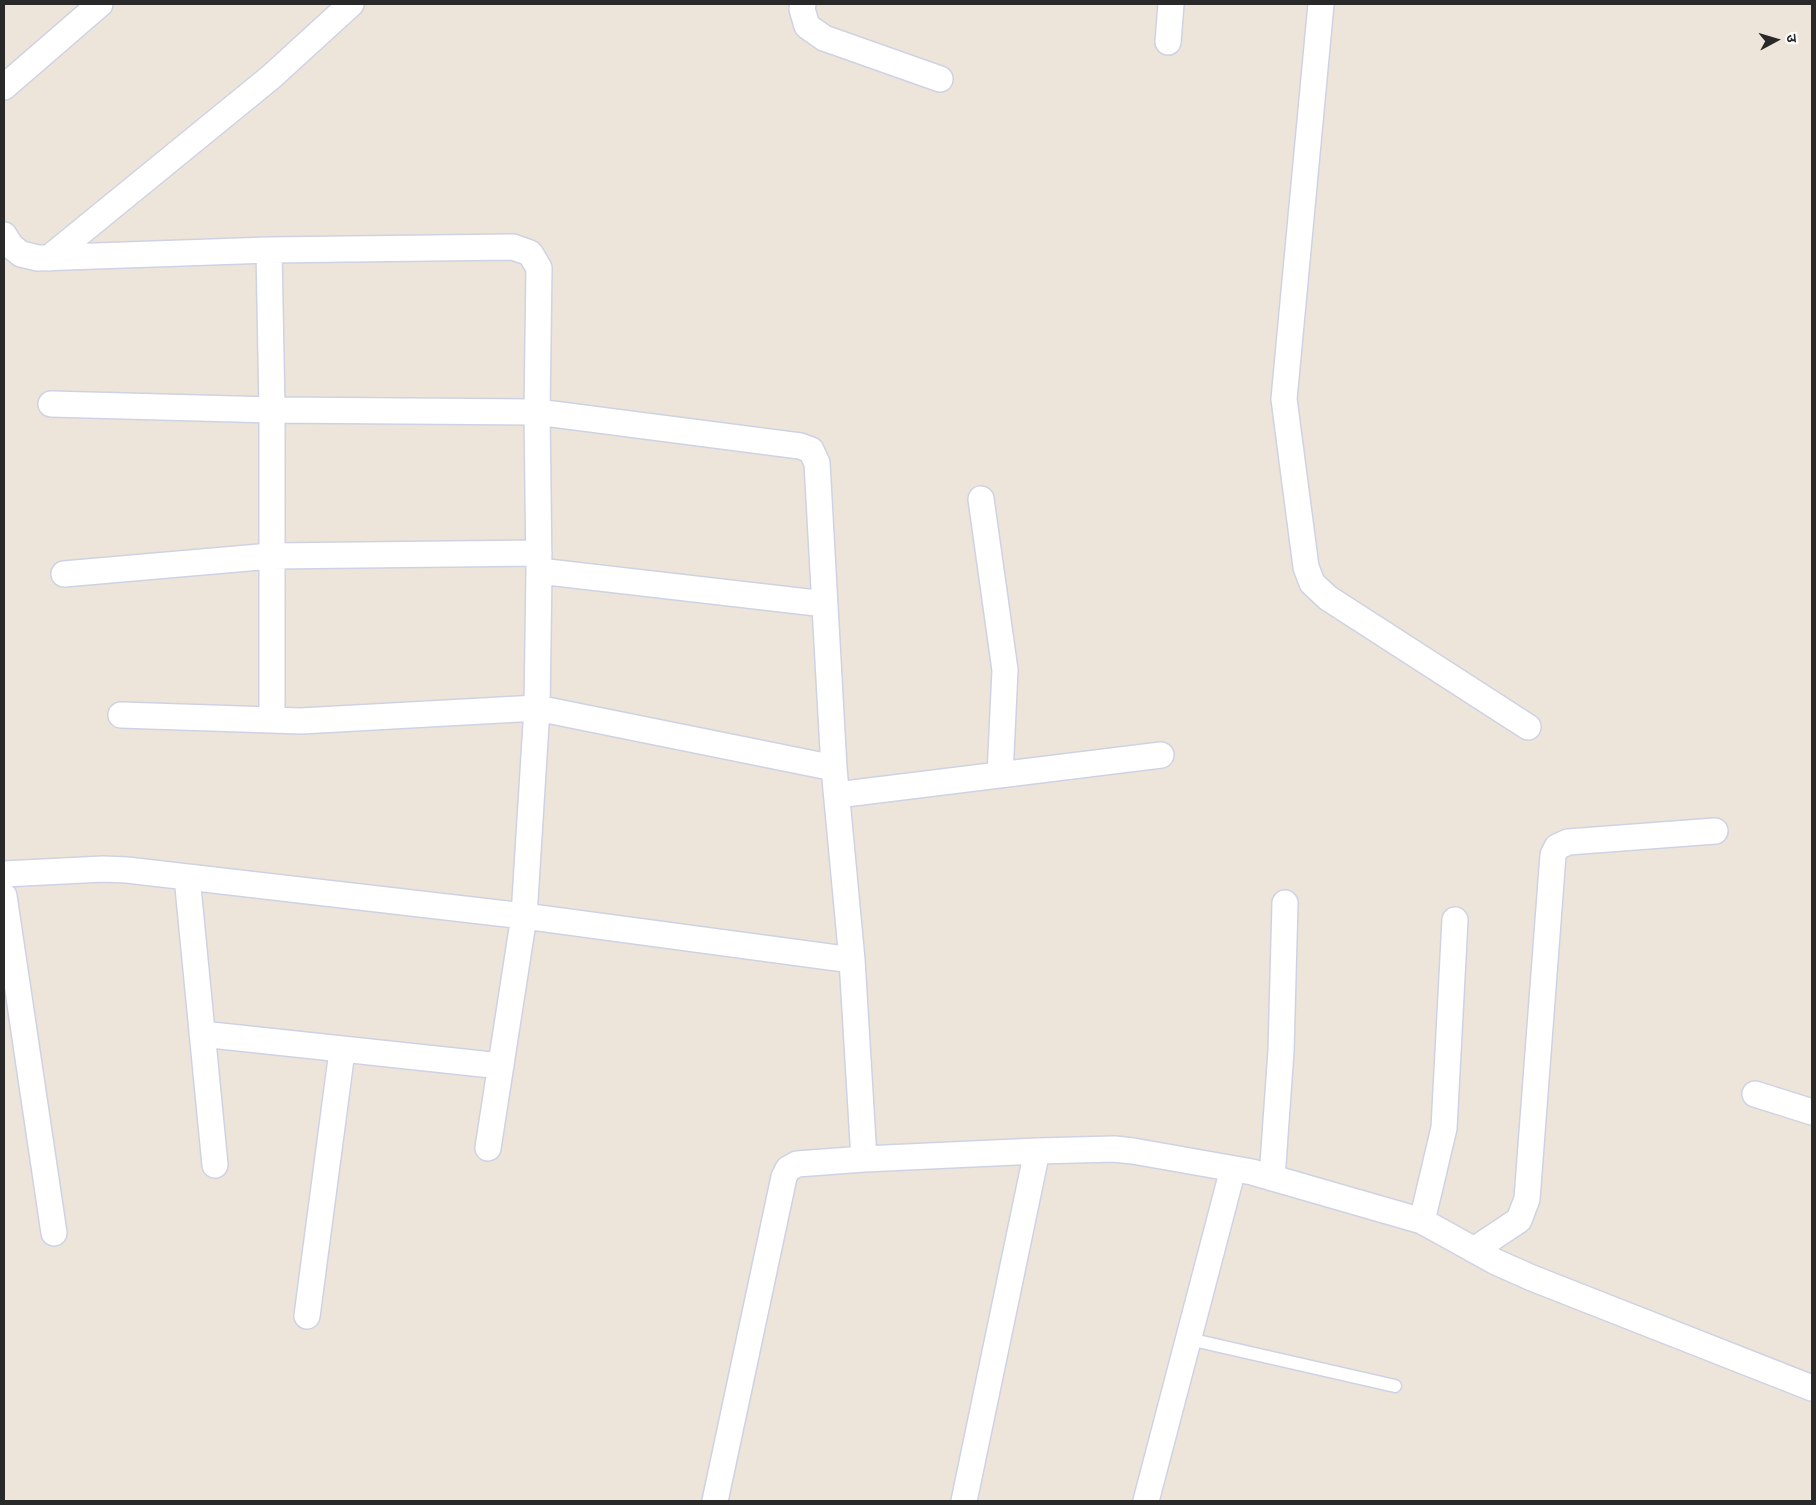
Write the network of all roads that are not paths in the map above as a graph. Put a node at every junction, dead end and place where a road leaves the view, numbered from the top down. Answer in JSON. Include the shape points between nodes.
{"nodes":[{"id":1,"x":100,"y":4,"type":"edge"},
{"id":2,"x":351,"y":4,"type":"edge"},
{"id":3,"x":803,"y":4,"type":"edge"},
{"id":4,"x":1171,"y":4,"type":"edge"},
{"id":5,"x":1321,"y":4,"type":"edge"},
{"id":6,"x":1168,"y":42,"type":"dead end"},
{"id":7,"x":940,"y":79,"type":"dead end"},
{"id":8,"x":4,"y":87,"type":"edge"},
{"id":9,"x":4,"y":235,"type":"edge"},
{"id":10,"x":270,"y":250,"type":"junction"},
{"id":11,"x":50,"y":258,"type":"junction"},
{"id":12,"x":52,"y":404,"type":"dead end"},
{"id":13,"x":272,"y":410,"type":"junction"},
{"id":14,"x":537,"y":412,"type":"junction"},
{"id":15,"x":981,"y":499,"type":"dead end"},
{"id":16,"x":271,"y":556,"type":"junction"},
{"id":17,"x":539,"y":562,"type":"junction"},
{"id":18,"x":64,"y":574,"type":"dead end"},
{"id":19,"x":825,"y":604,"type":"junction"},
{"id":20,"x":537,"y":708,"type":"junction"},
{"id":21,"x":122,"y":715,"type":"dead end"},
{"id":22,"x":272,"y":720,"type":"junction"},
{"id":23,"x":1528,"y":727,"type":"dead end"},
{"id":24,"x":1161,"y":756,"type":"dead end"},
{"id":25,"x":834,"y":768,"type":"junction"},
{"id":26,"x":1000,"y":775,"type":"junction"},
{"id":27,"x":836,"y":795,"type":"junction"},
{"id":28,"x":1715,"y":831,"type":"dead end"},
{"id":29,"x":4,"y":874,"type":"edge"},
{"id":30,"x":187,"y":877,"type":"junction"},
{"id":31,"x":4,"y":896,"type":"edge"},
{"id":32,"x":1285,"y":903,"type":"dead end"},
{"id":33,"x":524,"y":916,"type":"junction"},
{"id":34,"x":1455,"y":920,"type":"dead end"},
{"id":35,"x":852,"y":960,"type":"junction"},
{"id":36,"x":202,"y":1034,"type":"junction"},
{"id":37,"x":342,"y":1051,"type":"junction"},
{"id":38,"x":501,"y":1066,"type":"junction"},
{"id":39,"x":1755,"y":1094,"type":"dead end"},
{"id":40,"x":1812,"y":1112,"type":"edge"},
{"id":41,"x":488,"y":1148,"type":"dead end"},
{"id":42,"x":1037,"y":1151,"type":"junction"},
{"id":43,"x":864,"y":1159,"type":"junction"},
{"id":44,"x":214,"y":1165,"type":"dead end"},
{"id":45,"x":1233,"y":1169,"type":"junction"},
{"id":46,"x":1272,"y":1178,"type":"junction"},
{"id":47,"x":1422,"y":1221,"type":"junction"},
{"id":48,"x":54,"y":1234,"type":"dead end"},
{"id":49,"x":1474,"y":1250,"type":"junction"},
{"id":50,"x":307,"y":1316,"type":"dead end"},
{"id":51,"x":1189,"y":1339,"type":"junction"},
{"id":52,"x":1395,"y":1386,"type":"dead end"},
{"id":53,"x":1812,"y":1388,"type":"edge"},
{"id":54,"x":715,"y":1501,"type":"edge"},
{"id":55,"x":964,"y":1501,"type":"edge"},
{"id":56,"x":1146,"y":1501,"type":"edge"}],
"edges":[{"from":1,"to":8,"type":"street"},
{"from":2,"to":11,"type":"street","via":[[271,77]]},
{"from":3,"to":7,"type":"street","via":[[807,26],[824,38]]},
{"from":4,"to":6,"type":"street"},
{"from":5,"to":23,"type":"street","via":[[1284,399],[1306,568],[1312,583],[1328,598]]},
{"from":9,"to":11,"type":"street","via":[[21,254]]},
{"from":10,"to":11,"type":"street"},
{"from":10,"to":13,"type":"street"},
{"from":10,"to":14,"type":"street","via":[[514,247],[530,253],[539,268]]},
{"from":12,"to":13,"type":"street"},
{"from":13,"to":14,"type":"street"},
{"from":13,"to":16,"type":"street"},
{"from":14,"to":17,"type":"street"},
{"from":14,"to":19,"type":"street","via":[[812,450],[817,463]]},
{"from":15,"to":26,"type":"street","via":[[1005,670]]},
{"from":16,"to":17,"type":"street"},
{"from":16,"to":18,"type":"street"},
{"from":16,"to":22,"type":"street"},
{"from":17,"to":19,"type":"street"},
{"from":17,"to":20,"type":"street"},
{"from":19,"to":25,"type":"street"},
{"from":20,"to":22,"type":"street"},
{"from":20,"to":25,"type":"street"},
{"from":20,"to":33,"type":"street"},
{"from":21,"to":22,"type":"street"},
{"from":24,"to":26,"type":"street"},
{"from":25,"to":27,"type":"street"},
{"from":26,"to":27,"type":"street"},
{"from":27,"to":35,"type":"street"},
{"from":28,"to":49,"type":"street","via":[[1568,842],[1556,847],[1526,1199],[1519,1220]]},
{"from":29,"to":30,"type":"street","via":[[102,869]]},
{"from":30,"to":33,"type":"street"},
{"from":30,"to":36,"type":"street"},
{"from":31,"to":48,"type":"street"},
{"from":32,"to":46,"type":"street","via":[[1281,1051]]},
{"from":33,"to":35,"type":"street"},
{"from":33,"to":38,"type":"street"},
{"from":34,"to":47,"type":"street","via":[[1444,1128]]},
{"from":35,"to":43,"type":"street"},
{"from":36,"to":37,"type":"street"},
{"from":36,"to":44,"type":"street"},
{"from":37,"to":38,"type":"street"},
{"from":37,"to":50,"type":"street"},
{"from":38,"to":41,"type":"street"},
{"from":39,"to":40,"type":"street"},
{"from":42,"to":43,"type":"street"},
{"from":42,"to":45,"type":"street","via":[[1114,1149]]},
{"from":42,"to":55,"type":"street"},
{"from":43,"to":54,"type":"street","via":[[797,1164],[788,1169],[784,1177]]},
{"from":45,"to":46,"type":"street"},
{"from":45,"to":51,"type":"street"},
{"from":46,"to":47,"type":"street"},
{"from":47,"to":49,"type":"street"},
{"from":49,"to":53,"type":"street","via":[[1532,1278]]},
{"from":51,"to":52,"type":"lane"},
{"from":51,"to":56,"type":"street"}]}
